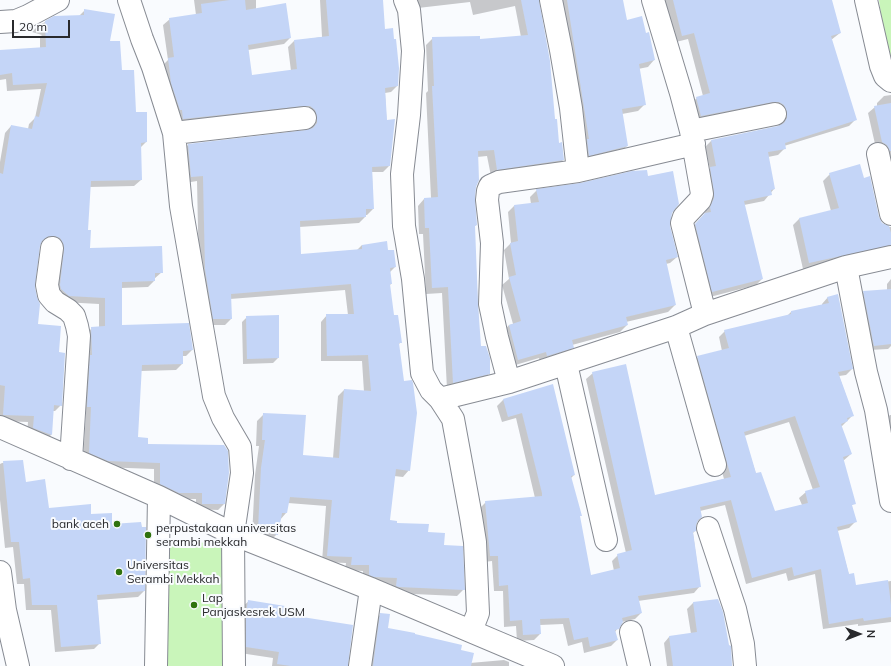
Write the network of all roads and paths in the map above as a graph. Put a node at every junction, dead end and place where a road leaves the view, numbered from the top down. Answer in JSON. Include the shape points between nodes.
{"nodes":[{"id":1,"x":58,"y":0,"type":"edge"},
{"id":2,"x":129,"y":0,"type":"edge"},
{"id":3,"x":405,"y":0,"type":"edge"},
{"id":4,"x":551,"y":0,"type":"edge"},
{"id":5,"x":653,"y":0,"type":"edge"},
{"id":6,"x":866,"y":0,"type":"edge"},
{"id":7,"x":0,"y":22,"type":"edge"},
{"id":8,"x":891,"y":81,"type":"edge"},
{"id":9,"x":775,"y":114,"type":"dead end"},
{"id":10,"x":305,"y":118,"type":"dead end"},
{"id":11,"x":174,"y":132,"type":"junction"},
{"id":12,"x":692,"y":137,"type":"junction"},
{"id":13,"x":878,"y":154,"type":"dead end"},
{"id":14,"x":578,"y":172,"type":"junction"},
{"id":15,"x":891,"y":214,"type":"edge"},
{"id":16,"x":52,"y":248,"type":"dead end"},
{"id":17,"x":891,"y":256,"type":"edge"},
{"id":18,"x":846,"y":268,"type":"junction"},
{"id":19,"x":705,"y":314,"type":"junction"},
{"id":20,"x":676,"y":326,"type":"junction"},
{"id":21,"x":566,"y":364,"type":"junction"},
{"id":22,"x":509,"y":382,"type":"junction"},
{"id":23,"x":440,"y":399,"type":"junction"},
{"id":24,"x":0,"y":427,"type":"edge"},
{"id":25,"x":71,"y":459,"type":"junction"},
{"id":26,"x":715,"y":465,"type":"dead end"},
{"id":27,"x":889,"y":475,"type":"edge"},
{"id":28,"x":159,"y":497,"type":"junction"},
{"id":29,"x":891,"y":501,"type":"edge"},
{"id":30,"x":708,"y":528,"type":"dead end"},
{"id":31,"x":233,"y":534,"type":"junction"},
{"id":32,"x":606,"y":540,"type":"dead end"},
{"id":33,"x":0,"y":572,"type":"edge"},
{"id":34,"x":371,"y":589,"type":"junction"},
{"id":35,"x":471,"y":631,"type":"junction"},
{"id":36,"x":632,"y":632,"type":"dead end"},
{"id":37,"x":18,"y":666,"type":"edge"},
{"id":38,"x":156,"y":666,"type":"edge"},
{"id":39,"x":234,"y":666,"type":"edge"},
{"id":40,"x":360,"y":666,"type":"edge"},
{"id":41,"x":553,"y":666,"type":"edge"},
{"id":42,"x":639,"y":666,"type":"edge"},
{"id":43,"x":745,"y":666,"type":"edge"}],
"edges":[{"from":1,"to":7,"type":"street","via":[[16,21]]},
{"from":2,"to":11,"type":"street"},
{"from":3,"to":23,"type":"street","via":[[409,10],[413,52],[402,174],[404,226],[413,279],[422,373],[431,390]]},
{"from":4,"to":14,"type":"street","via":[[576,139]]},
{"from":5,"to":12,"type":"street"},
{"from":6,"to":8,"type":"street","via":[[881,66],[885,76]]},
{"from":9,"to":12,"type":"street"},
{"from":10,"to":11,"type":"street"},
{"from":11,"to":31,"type":"street","via":[[181,206],[214,396],[240,447],[242,473]]},
{"from":12,"to":14,"type":"street"},
{"from":12,"to":19,"type":"street","via":[[702,194],[700,200],[684,217],[682,224]]},
{"from":13,"to":15,"type":"street"},
{"from":14,"to":22,"type":"street","via":[[499,182],[490,186],[488,191],[492,243],[490,304]]},
{"from":16,"to":25,"type":"street","via":[[47,285],[49,295],[74,316],[79,336]]},
{"from":17,"to":18,"type":"street"},
{"from":18,"to":19,"type":"street"},
{"from":18,"to":27,"type":"street"},
{"from":19,"to":20,"type":"street"},
{"from":20,"to":21,"type":"street"},
{"from":20,"to":26,"type":"street"},
{"from":21,"to":22,"type":"street"},
{"from":21,"to":32,"type":"street"},
{"from":22,"to":23,"type":"street"},
{"from":23,"to":35,"type":"street","via":[[453,419],[474,536],[478,613]]},
{"from":24,"to":25,"type":"street"},
{"from":25,"to":28,"type":"street"},
{"from":27,"to":29,"type":"street"},
{"from":28,"to":31,"type":"street"},
{"from":28,"to":38,"type":"street"},
{"from":30,"to":43,"type":"street","via":[[735,609]]},
{"from":31,"to":34,"type":"street"},
{"from":31,"to":39,"type":"street"},
{"from":33,"to":37,"type":"street","via":[[5,610]]},
{"from":34,"to":35,"type":"street"},
{"from":34,"to":40,"type":"street"},
{"from":35,"to":41,"type":"street"},
{"from":36,"to":42,"type":"street"}]}
